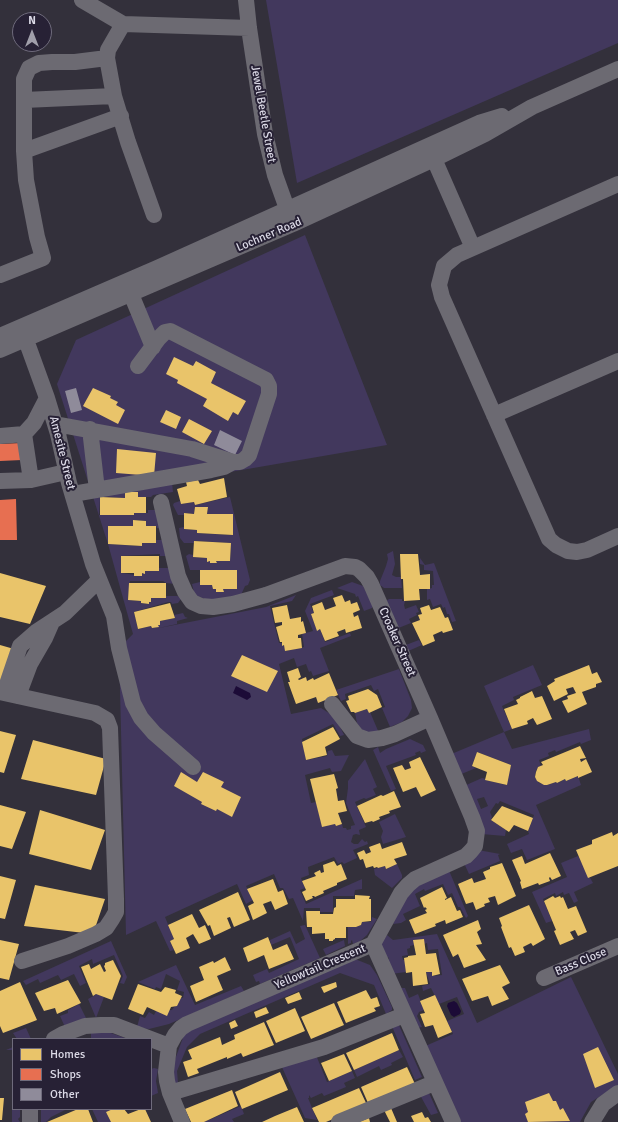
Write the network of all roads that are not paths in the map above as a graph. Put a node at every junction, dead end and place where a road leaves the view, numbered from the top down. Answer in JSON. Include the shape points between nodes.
{"nodes":[{"id":1,"x":82,"y":0,"type":"edge"},
{"id":2,"x":246,"y":0,"type":"edge"},
{"id":3,"x":123,"y":24,"type":"junction"},
{"id":4,"x":249,"y":28,"type":"junction"},
{"id":5,"x":107,"y":58,"type":"junction"},
{"id":6,"x":618,"y":69,"type":"edge"},
{"id":7,"x":114,"y":96,"type":"junction"},
{"id":8,"x":24,"y":100,"type":"junction"},
{"id":9,"x":532,"y":107,"type":"junction"},
{"id":10,"x":121,"y":116,"type":"junction"},
{"id":11,"x":24,"y":151,"type":"junction"},
{"id":12,"x":434,"y":159,"type":"junction"},
{"id":13,"x":618,"y":184,"type":"edge"},
{"id":14,"x":287,"y":209,"type":"junction"},
{"id":15,"x":154,"y":215,"type":"dead end"},
{"id":16,"x":293,"y":224,"type":"junction"},
{"id":17,"x":473,"y":248,"type":"junction"},
{"id":18,"x":0,"y":275,"type":"edge"},
{"id":19,"x":131,"y":294,"type":"junction"},
{"id":20,"x":23,"y":333,"type":"junction"},
{"id":21,"x":0,"y":336,"type":"edge"},
{"id":22,"x":153,"y":347,"type":"junction"},
{"id":23,"x":0,"y":350,"type":"edge"},
{"id":24,"x":618,"y":361,"type":"edge"},
{"id":25,"x":138,"y":366,"type":"dead end"},
{"id":26,"x":48,"y":398,"type":"junction"},
{"id":27,"x":494,"y":415,"type":"junction"},
{"id":28,"x":55,"y":424,"type":"junction"},
{"id":29,"x":90,"y":429,"type":"junction"},
{"id":30,"x":24,"y":434,"type":"junction"},
{"id":31,"x":0,"y":436,"type":"edge"},
{"id":32,"x":233,"y":462,"type":"junction"},
{"id":33,"x":66,"y":472,"type":"junction"},
{"id":34,"x":31,"y":480,"type":"junction"},
{"id":35,"x":0,"y":481,"type":"edge"},
{"id":36,"x":97,"y":490,"type":"junction"},
{"id":37,"x":73,"y":494,"type":"junction"},
{"id":38,"x":161,"y":502,"type":"dead end"},
{"id":39,"x":618,"y":536,"type":"edge"},
{"id":40,"x":99,"y":580,"type":"junction"},
{"id":41,"x":8,"y":693,"type":"edge"},
{"id":42,"x":332,"y":704,"type":"dead end"},
{"id":43,"x":430,"y":718,"type":"junction"},
{"id":44,"x":193,"y":767,"type":"dead end"},
{"id":45,"x":373,"y":944,"type":"junction"},
{"id":46,"x":618,"y":946,"type":"edge"},
{"id":47,"x":22,"y":961,"type":"dead end"},
{"id":48,"x":544,"y":978,"type":"dead end"},
{"id":49,"x":404,"y":1015,"type":"junction"},
{"id":50,"x":56,"y":1038,"type":"edge"},
{"id":51,"x":148,"y":1038,"type":"edge"},
{"id":52,"x":152,"y":1040,"type":"edge"},
{"id":53,"x":169,"y":1046,"type":"junction"},
{"id":54,"x":434,"y":1083,"type":"junction"},
{"id":55,"x":170,"y":1093,"type":"junction"},
{"id":56,"x":618,"y":1093,"type":"edge"},
{"id":57,"x":30,"y":1110,"type":"edge"},
{"id":58,"x":30,"y":1122,"type":"edge"},
{"id":59,"x":182,"y":1122,"type":"edge"},
{"id":60,"x":339,"y":1122,"type":"edge"},
{"id":61,"x":453,"y":1122,"type":"edge"},
{"id":62,"x":592,"y":1122,"type":"edge"}],
"edges":[{"from":1,"to":3,"type":"street"},
{"from":2,"to":4,"type":"street","name":"Jewel Beetle Street"},
{"from":3,"to":4,"type":"street"},
{"from":3,"to":5,"type":"street","via":[[108,50]]},
{"from":4,"to":14,"type":"street","name":"Jewel Beetle Street","via":[[269,153]]},
{"from":5,"to":7,"type":"street"},
{"from":5,"to":8,"type":"street","via":[[39,63],[29,68],[24,79]]},
{"from":6,"to":9,"type":"street","name":"Lochner Road"},
{"from":7,"to":8,"type":"street"},
{"from":7,"to":10,"type":"street"},
{"from":8,"to":11,"type":"street"},
{"from":9,"to":12,"type":"street","name":"Lochner Road"},
{"from":9,"to":14,"type":"street","name":"Lochner Road","via":[[479,123]]},
{"from":10,"to":11,"type":"street"},
{"from":10,"to":15,"type":"street"},
{"from":11,"to":18,"type":"street","via":[[26,180],[43,258]]},
{"from":12,"to":16,"type":"street","name":"Lochner Road"},
{"from":12,"to":17,"type":"street"},
{"from":13,"to":17,"type":"street"},
{"from":14,"to":16,"type":"street","name":"Jewel Beetle Street"},
{"from":14,"to":20,"type":"street","name":"Lochner Road"},
{"from":16,"to":19,"type":"street","name":"Lochner Road"},
{"from":17,"to":27,"type":"street","via":[[457,255],[444,266],[439,285]]},
{"from":19,"to":20,"type":"street","name":"Lochner Road"},
{"from":19,"to":22,"type":"street"},
{"from":20,"to":21,"type":"street","name":"Lochner Road"},
{"from":20,"to":23,"type":"street","name":"Lochner Road"},
{"from":20,"to":26,"type":"street","name":"Amesite Street"},
{"from":22,"to":25,"type":"street"},
{"from":22,"to":32,"type":"street","via":[[165,332],[170,332],[266,380],[269,394],[248,454],[240,462]]},
{"from":24,"to":27,"type":"street"},
{"from":26,"to":28,"type":"street","name":"Amesite Street"},
{"from":26,"to":30,"type":"street","via":[[34,423]]},
{"from":27,"to":39,"type":"street","via":[[549,539],[568,551],[577,552]]},
{"from":28,"to":29,"type":"street"},
{"from":28,"to":33,"type":"street","name":"Amesite Street"},
{"from":29,"to":32,"type":"street","via":[[192,449]]},
{"from":29,"to":36,"type":"street"},
{"from":30,"to":31,"type":"street"},
{"from":30,"to":34,"type":"street"},
{"from":32,"to":36,"type":"street","via":[[211,470]]},
{"from":33,"to":34,"type":"street"},
{"from":33,"to":37,"type":"street","name":"Amesite Street"},
{"from":34,"to":35,"type":"street"},
{"from":36,"to":37,"type":"street"},
{"from":37,"to":40,"type":"street","name":"Amesite Street"},
{"from":38,"to":43,"type":"street","name":"Croaker Street","via":[[178,576],[192,602],[201,606],[233,604],[266,595],[345,566],[360,569],[371,584]]},
{"from":40,"to":41,"type":"street","via":[[41,635],[30,664]]},
{"from":40,"to":44,"type":"street","name":"Amesite Street","via":[[114,616],[124,672],[136,710],[154,733]]},
{"from":41,"to":47,"type":"street","via":[[95,713],[107,720],[110,728],[116,912],[106,928],[96,934]]},
{"from":42,"to":43,"type":"street","via":[[357,736],[368,740],[395,734]]},
{"from":43,"to":45,"type":"street","name":"Croaker Street","via":[[472,817],[476,839],[466,856],[414,879],[408,885]]},
{"from":45,"to":49,"type":"street","name":"Yellowtail Crescent"},
{"from":45,"to":53,"type":"street","name":"Yellowtail Crescent","via":[[187,1024],[175,1035]]},
{"from":46,"to":48,"type":"street","name":"Bass Close"},
{"from":49,"to":54,"type":"street","name":"Yellowtail Crescent"},
{"from":49,"to":55,"type":"street","via":[[324,1047]]},
{"from":50,"to":51,"type":"street","via":[[85,1026],[101,1025],[114,1025]]},
{"from":52,"to":53,"type":"street"},
{"from":53,"to":55,"type":"street","name":"Yellowtail Crescent","via":[[166,1072]]},
{"from":54,"to":60,"type":"street"},
{"from":54,"to":61,"type":"street","name":"Yellowtail Crescent"},
{"from":55,"to":59,"type":"street","name":"Yellowtail Crescent"},
{"from":56,"to":62,"type":"street","via":[[603,1104]]},
{"from":57,"to":58,"type":"street"}]}
